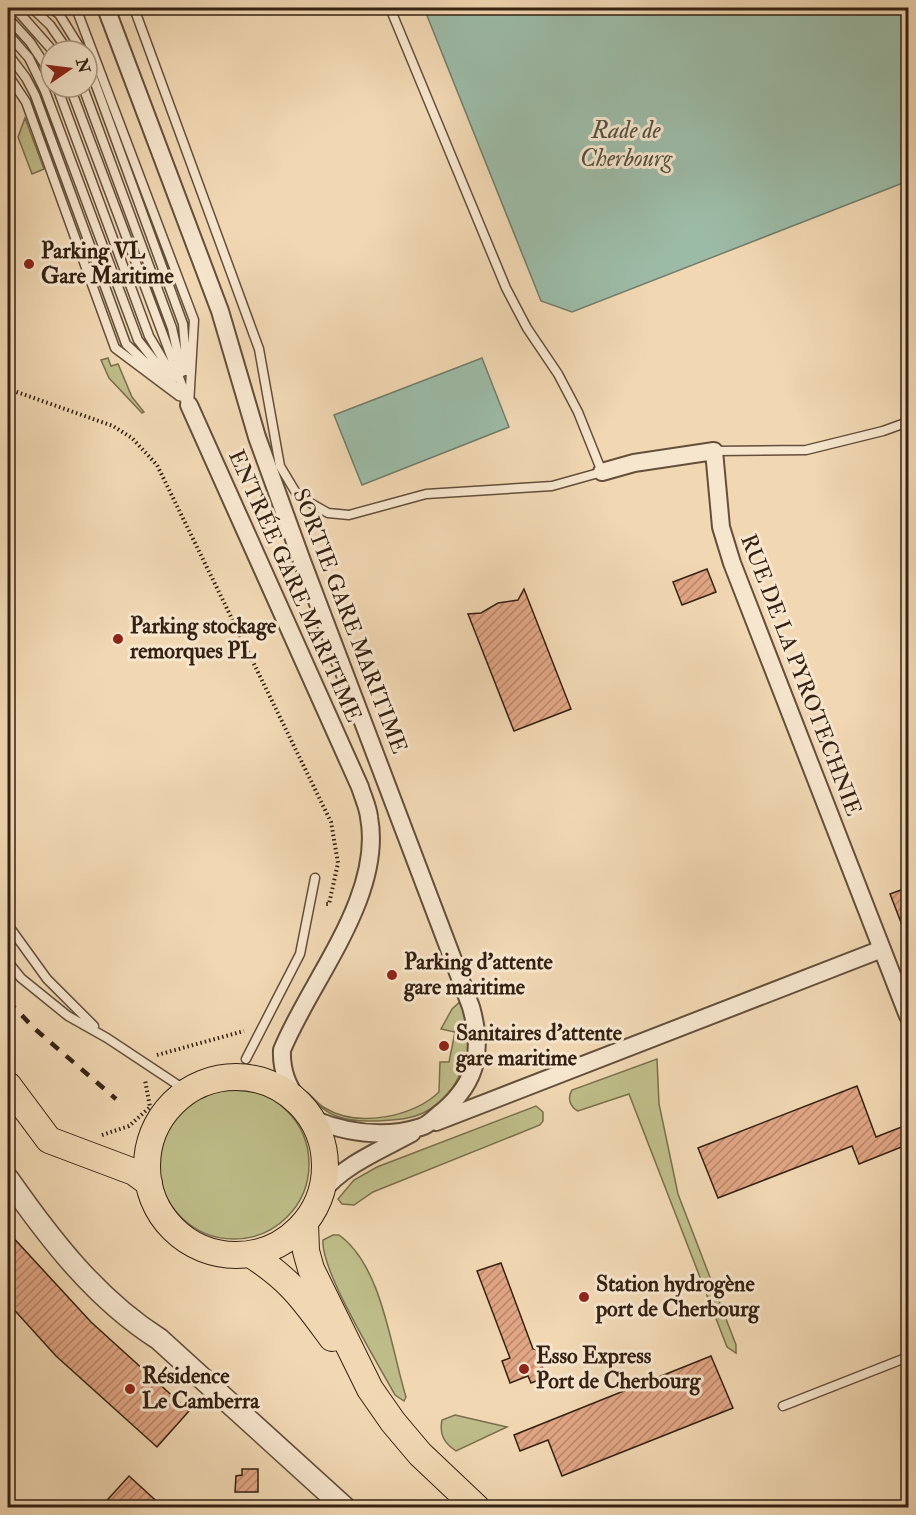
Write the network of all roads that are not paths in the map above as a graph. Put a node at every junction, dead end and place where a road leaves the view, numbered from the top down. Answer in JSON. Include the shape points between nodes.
{"nodes":[{"id":1,"x":15,"y":8,"type":"edge"},
{"id":2,"x":32,"y":8,"type":"edge"},
{"id":3,"x":50,"y":8,"type":"edge"},
{"id":4,"x":76,"y":8,"type":"edge"},
{"id":5,"x":106,"y":8,"type":"edge"},
{"id":6,"x":134,"y":8,"type":"edge"},
{"id":7,"x":390,"y":8,"type":"edge"},
{"id":8,"x":8,"y":18,"type":"edge"},
{"id":9,"x":8,"y":34,"type":"edge"},
{"id":10,"x":42,"y":39,"type":"edge"},
{"id":11,"x":60,"y":39,"type":"edge"},
{"id":12,"x":74,"y":39,"type":"edge"},
{"id":13,"x":8,"y":54,"type":"edge"},
{"id":14,"x":39,"y":56,"type":"edge"},
{"id":15,"x":8,"y":75,"type":"edge"},
{"id":16,"x":99,"y":94,"type":"edge"},
{"id":17,"x":61,"y":99,"type":"edge"},
{"id":18,"x":74,"y":99,"type":"edge"},
{"id":19,"x":87,"y":99,"type":"edge"},
{"id":20,"x":189,"y":405,"type":"junction"},
{"id":21,"x":909,"y":422,"type":"edge"},
{"id":22,"x":714,"y":451,"type":"junction"},
{"id":23,"x":280,"y":466,"type":"junction"},
{"id":24,"x":602,"y":472,"type":"junction"},
{"id":25,"x":293,"y":536,"type":"junction"},
{"id":26,"x":315,"y":878,"type":"dead end"},
{"id":27,"x":8,"y":925,"type":"edge"},
{"id":28,"x":882,"y":949,"type":"junction"},
{"id":29,"x":8,"y":962,"type":"edge"},
{"id":30,"x":909,"y":1016,"type":"edge"},
{"id":31,"x":107,"y":1038,"type":"junction"},
{"id":32,"x":246,"y":1059,"type":"dead end"},
{"id":33,"x":8,"y":1085,"type":"edge"},
{"id":34,"x":187,"y":1091,"type":"junction"},
{"id":35,"x":306,"y":1111,"type":"junction"},
{"id":36,"x":423,"y":1127,"type":"junction"},
{"id":37,"x":152,"y":1138,"type":"junction"},
{"id":38,"x":69,"y":1147,"type":"junction"},
{"id":39,"x":8,"y":1179,"type":"edge"},
{"id":40,"x":149,"y":1183,"type":"junction"},
{"id":41,"x":321,"y":1193,"type":"junction"},
{"id":42,"x":305,"y":1223,"type":"junction"},
{"id":43,"x":250,"y":1254,"type":"junction"},
{"id":44,"x":909,"y":1358,"type":"edge"},
{"id":45,"x":370,"y":1389,"type":"junction"},
{"id":46,"x":783,"y":1406,"type":"dead end"},
{"id":47,"x":345,"y":1508,"type":"edge"},
{"id":48,"x":477,"y":1508,"type":"edge"}],
"edges":[{"from":1,"to":10,"type":"lane"},
{"from":2,"to":11,"type":"lane"},
{"from":3,"to":12,"type":"lane"},
{"from":4,"to":20,"type":"lane","via":[[194,320]]},
{"from":5,"to":25,"type":"street","name":"SORTIE GARE MARITIME","via":[[220,311],[257,437]]},
{"from":6,"to":23,"type":"lane","via":[[243,302],[264,370]]},
{"from":7,"to":24,"type":"lane","via":[[506,288],[578,412]]},
{"from":8,"to":14,"type":"lane"},
{"from":9,"to":20,"type":"lane","via":[[29,58],[45,91],[138,340]]},
{"from":13,"to":20,"type":"lane","via":[[35,95],[126,344]]},
{"from":15,"to":20,"type":"lane","via":[[27,102],[115,348]]},
{"from":16,"to":20,"type":"lane","via":[[183,324]]},
{"from":17,"to":20,"type":"lane","via":[[149,336]]},
{"from":18,"to":20,"type":"lane"},
{"from":19,"to":20,"type":"lane","via":[[172,328]]},
{"from":20,"to":35,"type":"street","name":"ENTRÉE GARE MARITIME","via":[[360,787],[370,819],[370,845],[354,915],[282,1050],[285,1078]]},
{"from":21,"to":22,"type":"lane","via":[[806,450]]},
{"from":22,"to":24,"type":"street"},
{"from":22,"to":28,"type":"street","name":"RUE DE LA PYROTECHNIE","via":[[721,527],[732,563]]},
{"from":23,"to":24,"type":"lane","via":[[298,496],[316,508],[340,515],[426,494],[552,486]]},
{"from":23,"to":25,"type":"lane"},
{"from":25,"to":36,"type":"street","name":"SORTIE GARE MARITIME","via":[[476,1024],[479,1040],[474,1071],[454,1102]]},
{"from":26,"to":32,"type":"lane","via":[[300,954]]},
{"from":27,"to":31,"type":"lane","via":[[47,979]]},
{"from":28,"to":30,"type":"street","name":"RUE DE LA PYROTECHNIE"},
{"from":28,"to":36,"type":"street"},
{"from":29,"to":31,"type":"lane","via":[[42,997]]},
{"from":31,"to":34,"type":"lane"},
{"from":33,"to":38,"type":"main road","via":[[43,1134]]},
{"from":34,"to":35,"type":"main road","via":[[211,1079],[243,1076],[282,1089]]},
{"from":34,"to":37,"type":"main road","via":[[169,1106]]},
{"from":35,"to":36,"type":"street","via":[[351,1132],[372,1134]]},
{"from":35,"to":41,"type":"main road","via":[[325,1155]]},
{"from":36,"to":41,"type":"street","via":[[351,1167]]},
{"from":37,"to":38,"type":"main road","via":[[109,1152]]},
{"from":37,"to":40,"type":"main road"},
{"from":38,"to":40,"type":"main road","via":[[134,1172]]},
{"from":39,"to":47,"type":"street","via":[[49,1236],[95,1287],[159,1339]]},
{"from":40,"to":43,"type":"main road","via":[[171,1228],[188,1241],[208,1251]]},
{"from":41,"to":42,"type":"main road"},
{"from":42,"to":43,"type":"main road","via":[[289,1238]]},
{"from":42,"to":45,"type":"main road","via":[[311,1269]]},
{"from":43,"to":45,"type":"main road","via":[[295,1288]]},
{"from":44,"to":46,"type":"lane"},
{"from":45,"to":48,"type":"main road","via":[[420,1454]]}]}
